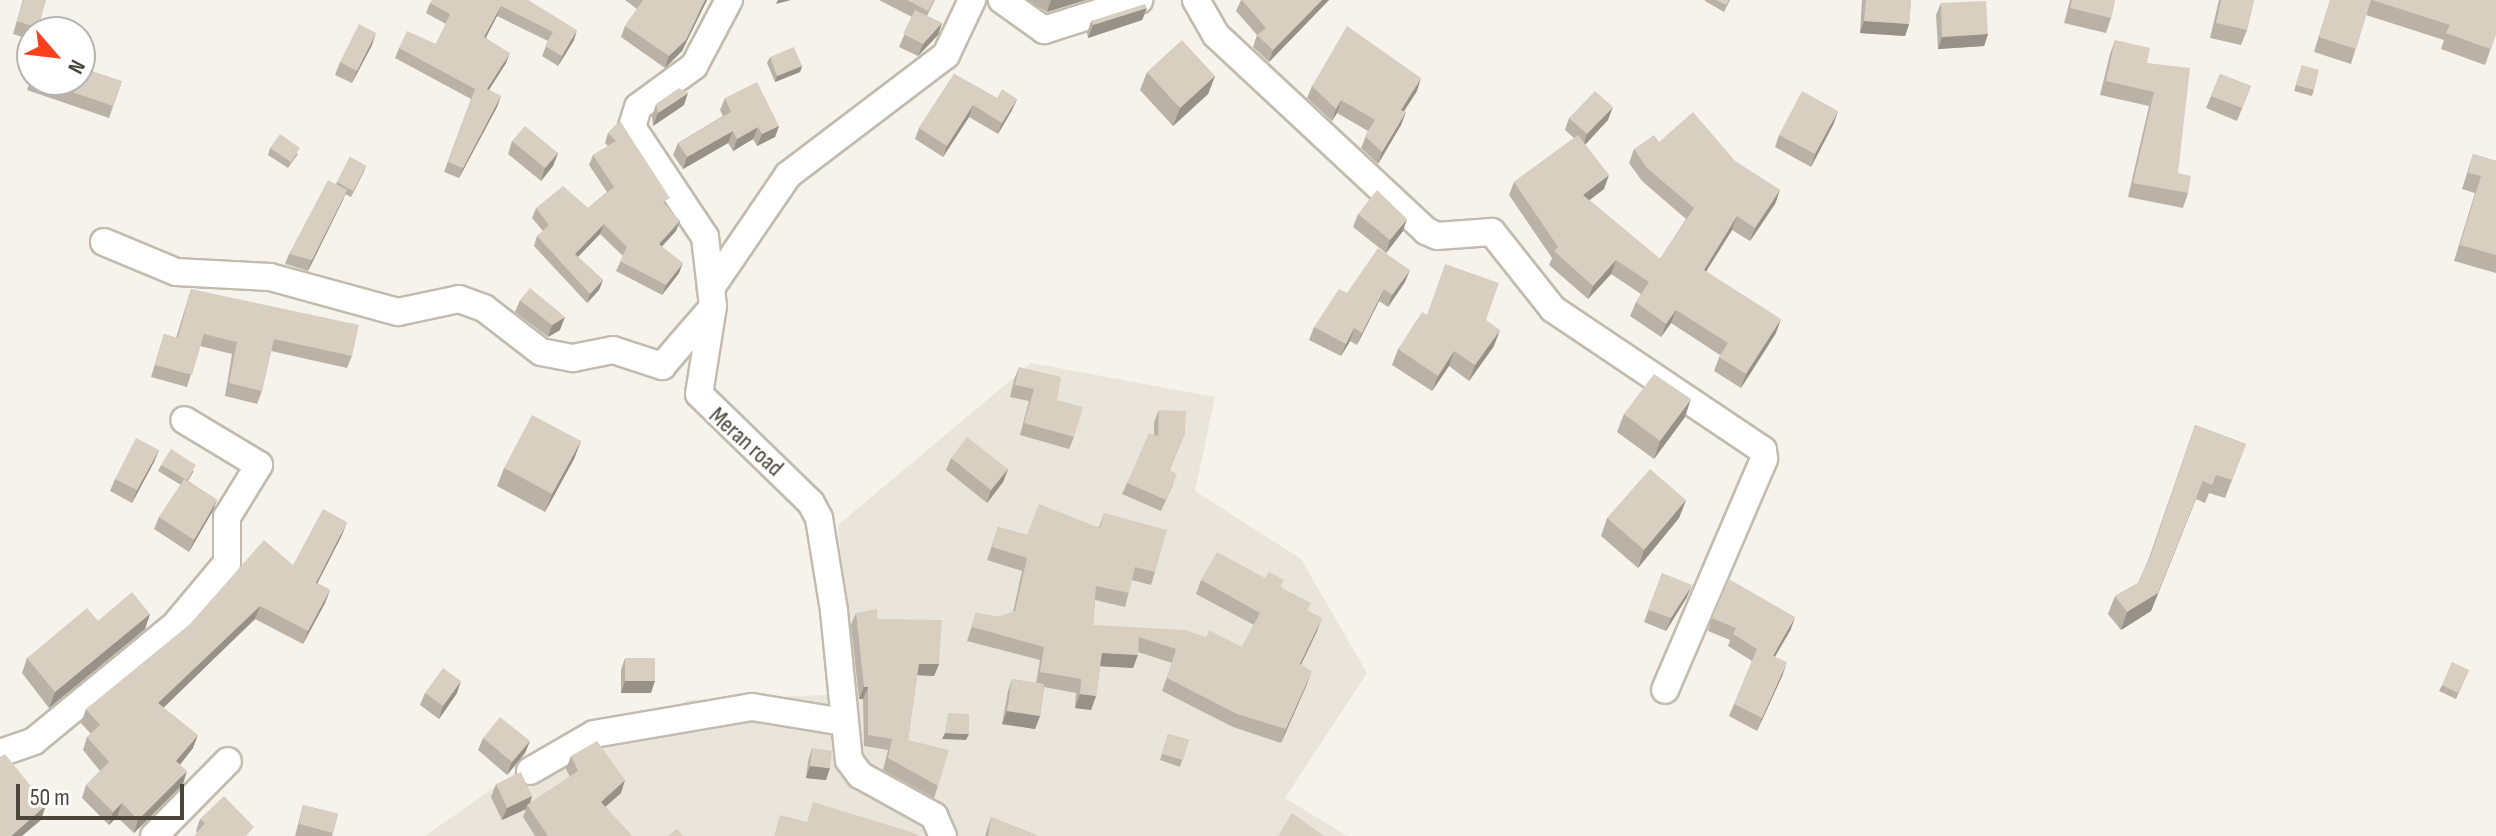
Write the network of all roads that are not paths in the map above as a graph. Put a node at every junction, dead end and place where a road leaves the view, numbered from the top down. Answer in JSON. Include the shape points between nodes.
{"nodes":[{"id":1,"x":729,"y":0,"type":"edge"},
{"id":2,"x":972,"y":0,"type":"edge"},
{"id":3,"x":1002,"y":0,"type":"edge"},
{"id":4,"x":1139,"y":0,"type":"edge"},
{"id":5,"x":1196,"y":0,"type":"edge"},
{"id":6,"x":104,"y":242,"type":"dead end"},
{"id":7,"x":712,"y":297,"type":"junction"},
{"id":8,"x":184,"y":420,"type":"dead end"},
{"id":9,"x":1665,"y":690,"type":"dead end"},
{"id":10,"x":844,"y":722,"type":"junction"},
{"id":11,"x":0,"y":753,"type":"edge"},
{"id":12,"x":228,"y":761,"type":"dead end"},
{"id":13,"x":530,"y":771,"type":"dead end"},
{"id":14,"x":154,"y":836,"type":"edge"},
{"id":15,"x":943,"y":836,"type":"edge"}],
"edges":[{"from":1,"to":7,"type":"street","name":"Meran road","via":[[694,66],[638,107],[632,127],[705,237]]},
{"from":2,"to":7,"type":"street","via":[[946,55],[788,175]]},
{"from":3,"to":4,"type":"street","via":[[1044,30]]},
{"from":5,"to":9,"type":"street","via":[[1216,35],[1426,231],[1437,236],[1492,232],[1553,309],[1763,450],[1764,459]]},
{"from":6,"to":7,"type":"street","via":[[176,272],[270,277],[398,312],[459,299],[484,308],[541,352],[573,358],[613,350],[654,367],[667,362]]},
{"from":7,"to":10,"type":"street","name":"Meran road","via":[[699,394],[800,490],[819,518]]},
{"from":8,"to":11,"type":"street","via":[[259,465],[227,517],[227,563],[175,625],[34,741]]},
{"from":10,"to":13,"type":"street","via":[[752,707],[594,734]]},
{"from":10,"to":15,"type":"street","name":"Meran road","via":[[849,760],[860,775],[934,816]]},
{"from":12,"to":14,"type":"street"}]}
